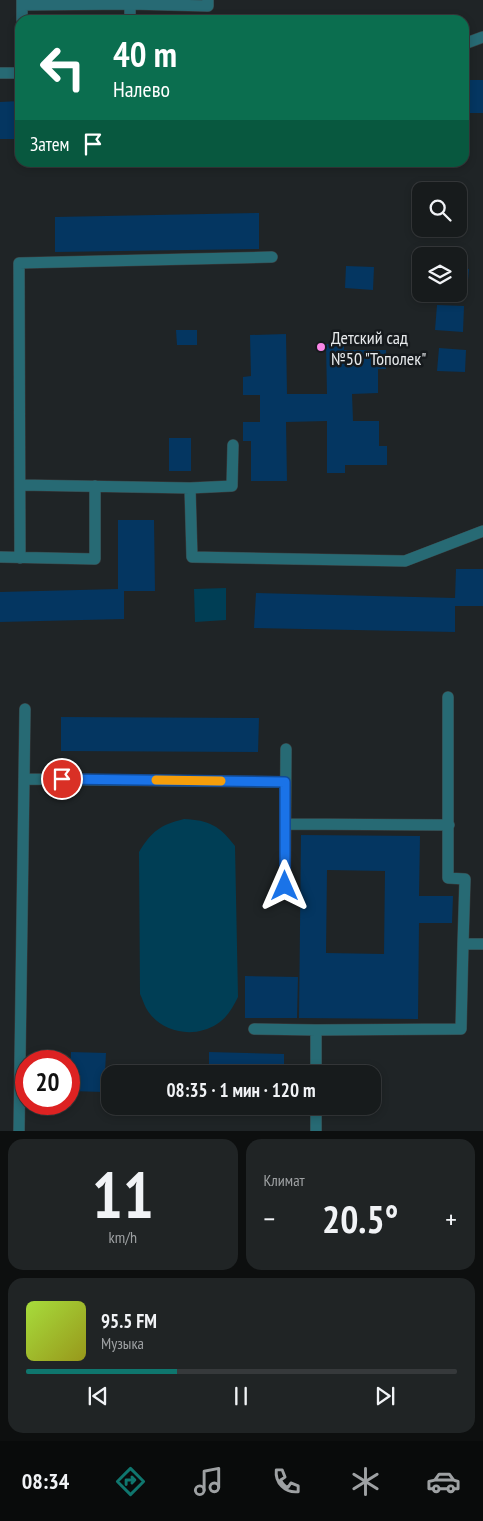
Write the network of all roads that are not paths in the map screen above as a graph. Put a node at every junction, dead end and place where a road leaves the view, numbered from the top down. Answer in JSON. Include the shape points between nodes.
{"nodes":[{"id":1,"x":208,"y":0,"type":"edge"},
{"id":2,"x":22,"y":2,"type":"edge"},
{"id":3,"x":130,"y":4,"type":"junction"},
{"id":4,"x":22,"y":15,"type":"edge"},
{"id":5,"x":130,"y":15,"type":"edge"},
{"id":6,"x":483,"y":37,"type":"edge"},
{"id":7,"x":469,"y":42,"type":"edge"},
{"id":8,"x":0,"y":73,"type":"edge"},
{"id":9,"x":15,"y":73,"type":"edge"},
{"id":10,"x":272,"y":257,"type":"dead end"},
{"id":11,"x":233,"y":445,"type":"dead end"},
{"id":12,"x":20,"y":485,"type":"junction"},
{"id":13,"x":95,"y":486,"type":"junction"},
{"id":14,"x":190,"y":488,"type":"junction"},
{"id":15,"x":483,"y":531,"type":"edge"},
{"id":16,"x":0,"y":557,"type":"edge"},
{"id":17,"x":20,"y":558,"type":"junction"},
{"id":18,"x":448,"y":698,"type":"dead end"},
{"id":19,"x":25,"y":710,"type":"dead end"},
{"id":20,"x":286,"y":749,"type":"dead end"},
{"id":21,"x":24,"y":779,"type":"junction"},
{"id":22,"x":285,"y":782,"type":"junction"},
{"id":23,"x":285,"y":824,"type":"junction"},
{"id":24,"x":449,"y":825,"type":"junction"},
{"id":25,"x":285,"y":886,"type":"dead end"},
{"id":26,"x":463,"y":944,"type":"junction"},
{"id":27,"x":483,"y":944,"type":"edge"},
{"id":28,"x":254,"y":1029,"type":"dead end"},
{"id":29,"x":316,"y":1030,"type":"junction"},
{"id":30,"x":316,"y":1065,"type":"edge"},
{"id":31,"x":316,"y":1115,"type":"edge"},
{"id":32,"x":19,"y":1131,"type":"edge"},
{"id":33,"x":316,"y":1131,"type":"edge"}],
"edges":[{"from":1,"to":3,"type":"lane","via":[[208,6]]},
{"from":2,"to":3,"type":"lane"},
{"from":2,"to":4,"type":"lane"},
{"from":3,"to":5,"type":"lane"},
{"from":6,"to":7,"type":"lane"},
{"from":8,"to":9,"type":"lane"},
{"from":10,"to":12,"type":"lane","via":[[19,263]]},
{"from":11,"to":14,"type":"lane","via":[[232,486]]},
{"from":12,"to":13,"type":"lane"},
{"from":12,"to":17,"type":"lane"},
{"from":13,"to":14,"type":"lane"},
{"from":13,"to":17,"type":"lane","via":[[94,559]]},
{"from":14,"to":15,"type":"lane","via":[[192,558],[406,561]]},
{"from":16,"to":17,"type":"lane"},
{"from":18,"to":24,"type":"lane"},
{"from":19,"to":21,"type":"lane"},
{"from":20,"to":22,"type":"lane"},
{"from":21,"to":22,"type":"lane"},
{"from":21,"to":32,"type":"lane"},
{"from":22,"to":23,"type":"lane"},
{"from":23,"to":24,"type":"lane"},
{"from":23,"to":25,"type":"lane"},
{"from":24,"to":26,"type":"lane","via":[[448,878],[465,879]]},
{"from":26,"to":27,"type":"lane"},
{"from":26,"to":29,"type":"lane","via":[[461,1029]]},
{"from":28,"to":29,"type":"lane"},
{"from":29,"to":30,"type":"lane"},
{"from":31,"to":33,"type":"lane"}]}
